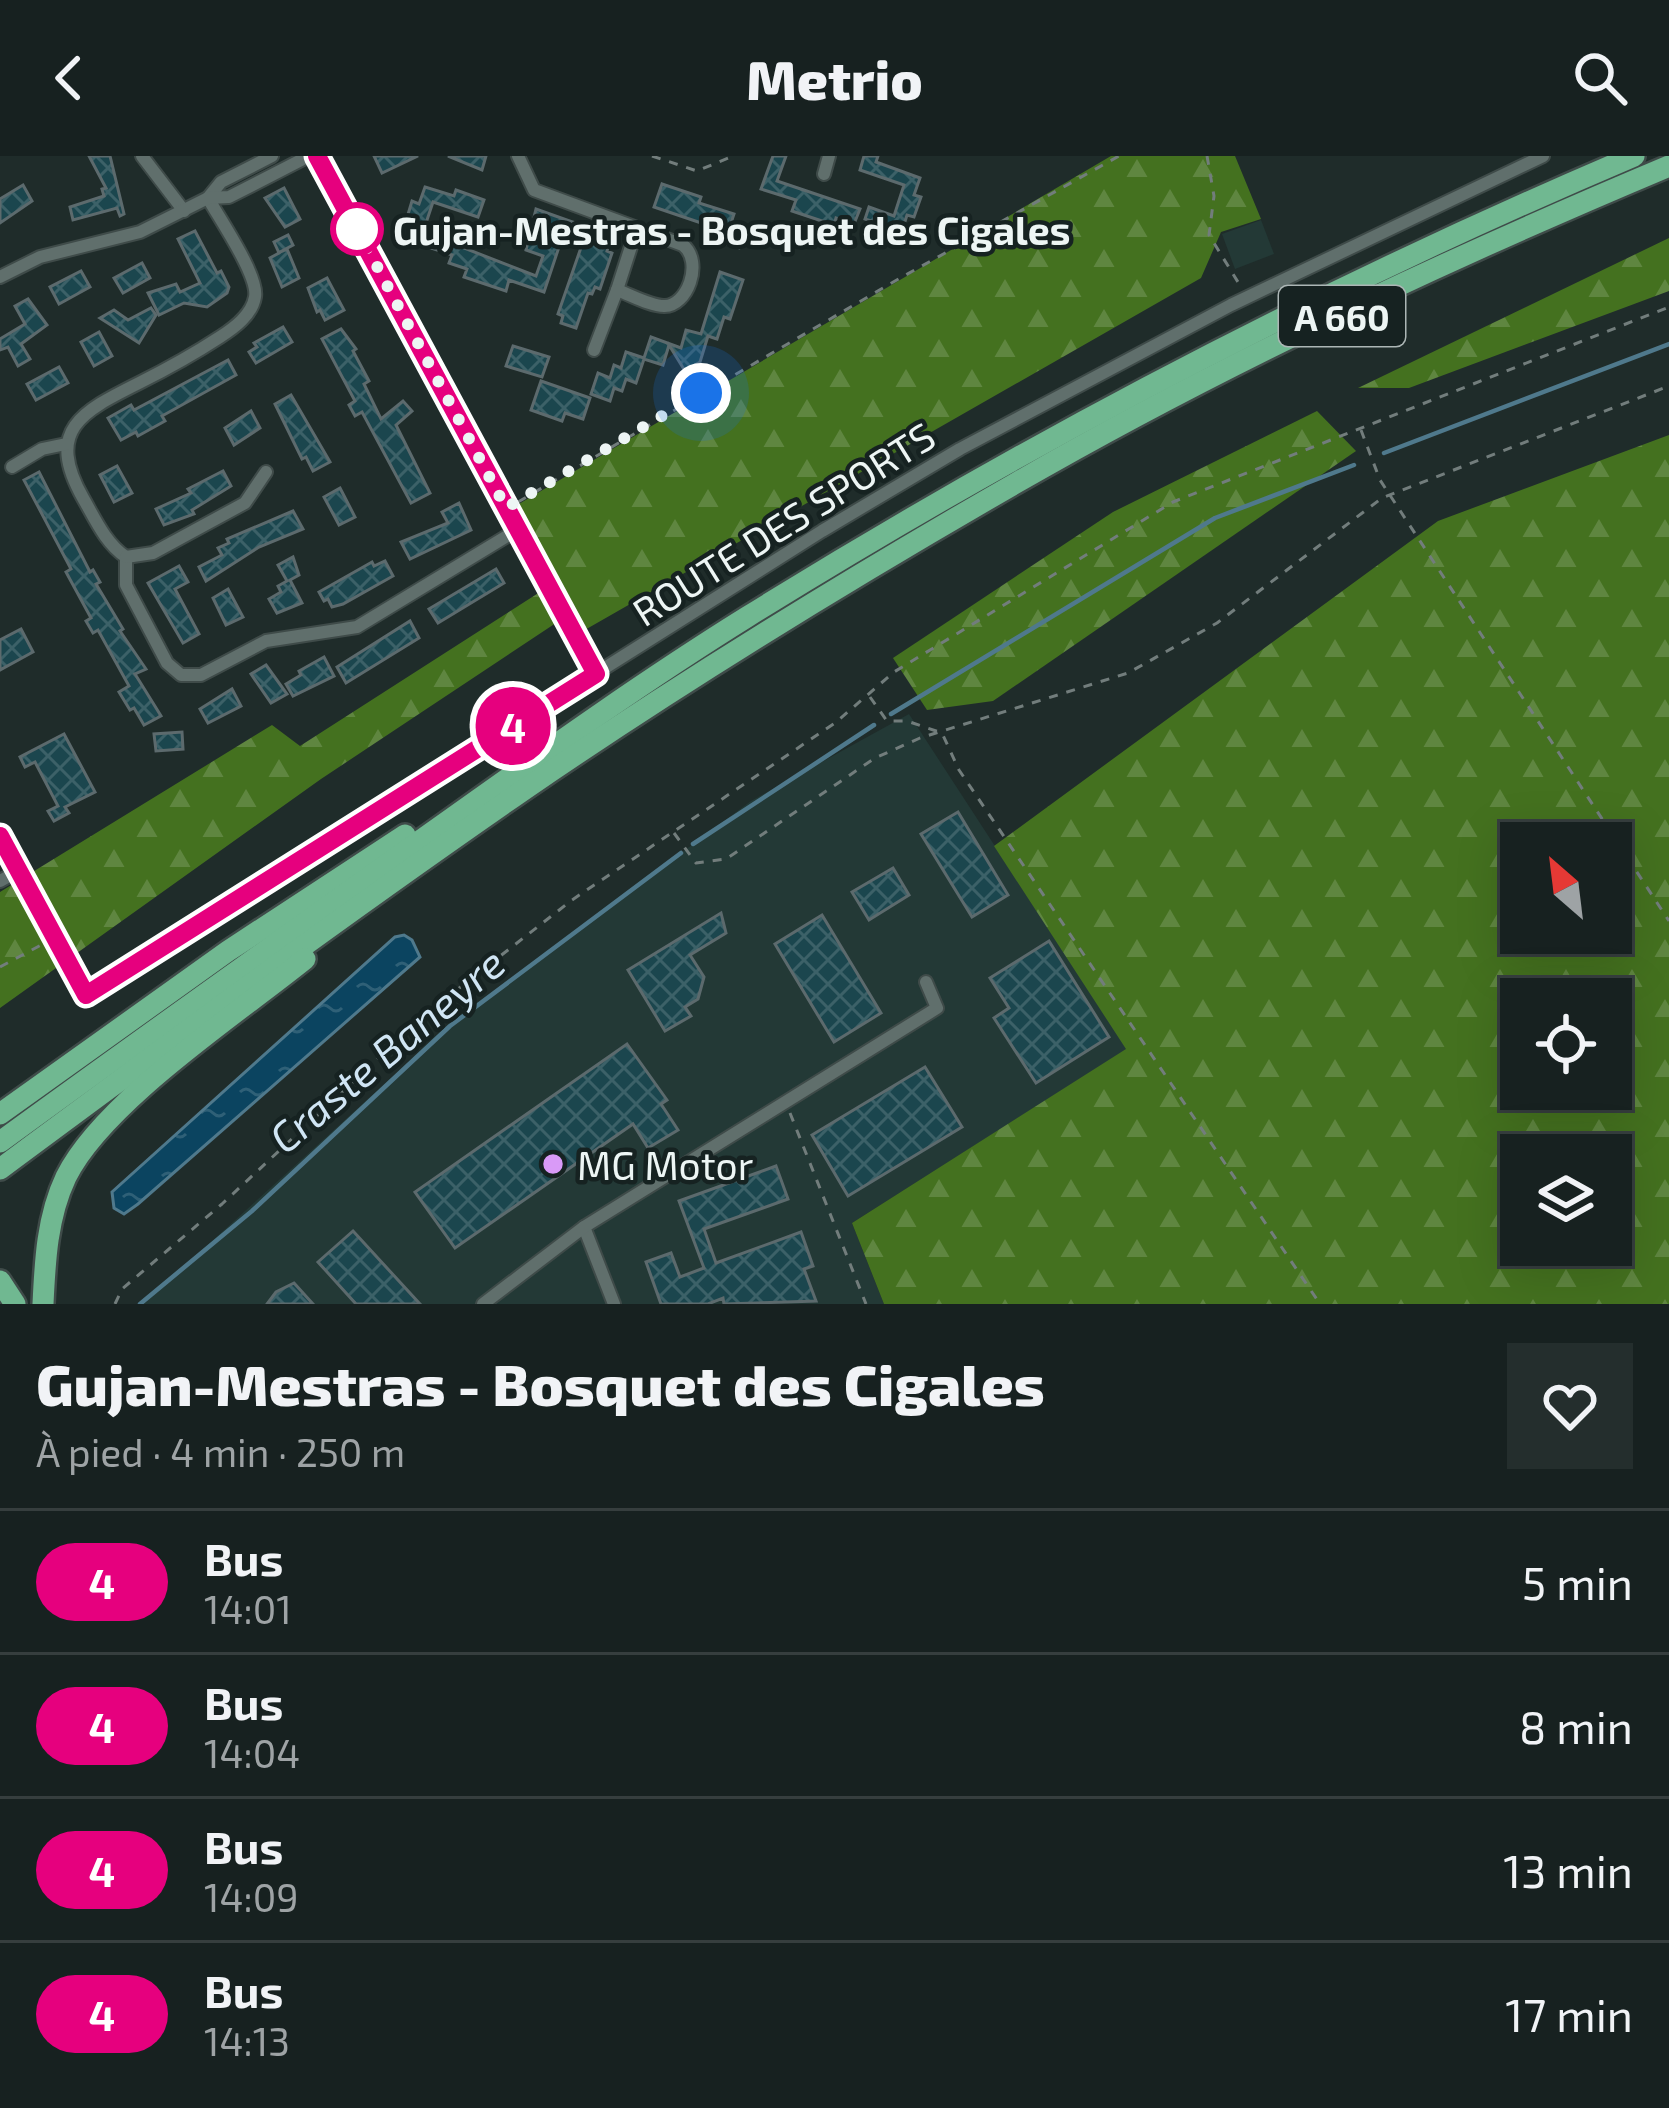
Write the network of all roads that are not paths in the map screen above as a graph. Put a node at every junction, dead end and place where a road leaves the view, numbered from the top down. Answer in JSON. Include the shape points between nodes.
{"nodes":[{"id":1,"x":142,"y":156,"type":"edge"},
{"id":2,"x":272,"y":156,"type":"edge"},
{"id":3,"x":313,"y":156,"type":"edge"},
{"id":4,"x":518,"y":156,"type":"edge"},
{"id":5,"x":830,"y":156,"type":"edge"},
{"id":6,"x":1543,"y":156,"type":"edge"},
{"id":7,"x":1634,"y":156,"type":"edge"},
{"id":8,"x":1669,"y":166,"type":"edge"},
{"id":9,"x":824,"y":174,"type":"dead end"},
{"id":10,"x":208,"y":198,"type":"junction"},
{"id":11,"x":184,"y":211,"type":"junction"},
{"id":12,"x":637,"y":228,"type":"junction"},
{"id":13,"x":0,"y":277,"type":"edge"},
{"id":14,"x":617,"y":290,"type":"junction"},
{"id":15,"x":594,"y":350,"type":"dead end"},
{"id":16,"x":66,"y":444,"type":"junction"},
{"id":17,"x":12,"y":467,"type":"dead end"},
{"id":18,"x":266,"y":472,"type":"dead end"},
{"id":19,"x":518,"y":530,"type":"junction"},
{"id":20,"x":126,"y":557,"type":"junction"},
{"id":21,"x":743,"y":647,"type":"junction"},
{"id":22,"x":596,"y":674,"type":"junction"},
{"id":23,"x":603,"y":711,"type":"junction"},
{"id":24,"x":0,"y":835,"type":"edge"},
{"id":25,"x":18,"y":871,"type":"junction"},
{"id":26,"x":0,"y":881,"type":"edge"},
{"id":27,"x":926,"y":982,"type":"dead end"},
{"id":28,"x":0,"y":1114,"type":"edge"},
{"id":29,"x":0,"y":1142,"type":"edge"},
{"id":30,"x":0,"y":1169,"type":"edge"},
{"id":31,"x":584,"y":1227,"type":"junction"},
{"id":32,"x":0,"y":1281,"type":"edge"},
{"id":33,"x":15,"y":1304,"type":"edge"},
{"id":34,"x":43,"y":1304,"type":"edge"},
{"id":35,"x":483,"y":1304,"type":"edge"},
{"id":36,"x":614,"y":1304,"type":"edge"}],
"edges":[{"from":1,"to":11,"type":"street"},
{"from":2,"to":10,"type":"street","via":[[221,182]]},
{"from":3,"to":10,"type":"street"},
{"from":3,"to":19,"type":"street"},
{"from":4,"to":12,"type":"street","via":[[534,190]]},
{"from":5,"to":9,"type":"street"},
{"from":6,"to":22,"type":"street","name":"ROUTE DES SPORTS","via":[[1248,297],[960,449]]},
{"from":7,"to":23,"type":"highway","number":"A 660","via":[[1241,339],[1006,464]]},
{"from":8,"to":21,"type":"highway","number":"A 660","via":[[1244,362],[1021,480]]},
{"from":10,"to":11,"type":"street"},
{"from":10,"to":16,"type":"street","via":[[252,279],[250,310],[208,345],[87,410]]},
{"from":11,"to":13,"type":"street"},
{"from":12,"to":14,"type":"street"},
{"from":12,"to":14,"type":"street","via":[[683,245],[695,262],[674,304]]},
{"from":14,"to":15,"type":"street"},
{"from":16,"to":17,"type":"street"},
{"from":16,"to":20,"type":"street","via":[[73,480]]},
{"from":18,"to":20,"type":"street","via":[[245,503],[153,554]]},
{"from":19,"to":20,"type":"street","via":[[356,627],[266,641],[190,676],[166,664],[127,585]]},
{"from":19,"to":22,"type":"street"},
{"from":21,"to":30,"type":"highway","number":"A 660","via":[[286,956]]},
{"from":21,"to":34,"type":"highway","via":[[326,943],[120,1108],[62,1187]]},
{"from":22,"to":25,"type":"street","name":"ROUTE DES SPORTS","via":[[86,995]]},
{"from":23,"to":28,"type":"highway","via":[[228,951]]},
{"from":23,"to":29,"type":"highway","number":"A 660"},
{"from":24,"to":25,"type":"street"},
{"from":25,"to":26,"type":"street"},
{"from":27,"to":31,"type":"street","via":[[937,1008]]},
{"from":31,"to":35,"type":"street"},
{"from":31,"to":36,"type":"street"},
{"from":32,"to":33,"type":"highway"}]}
